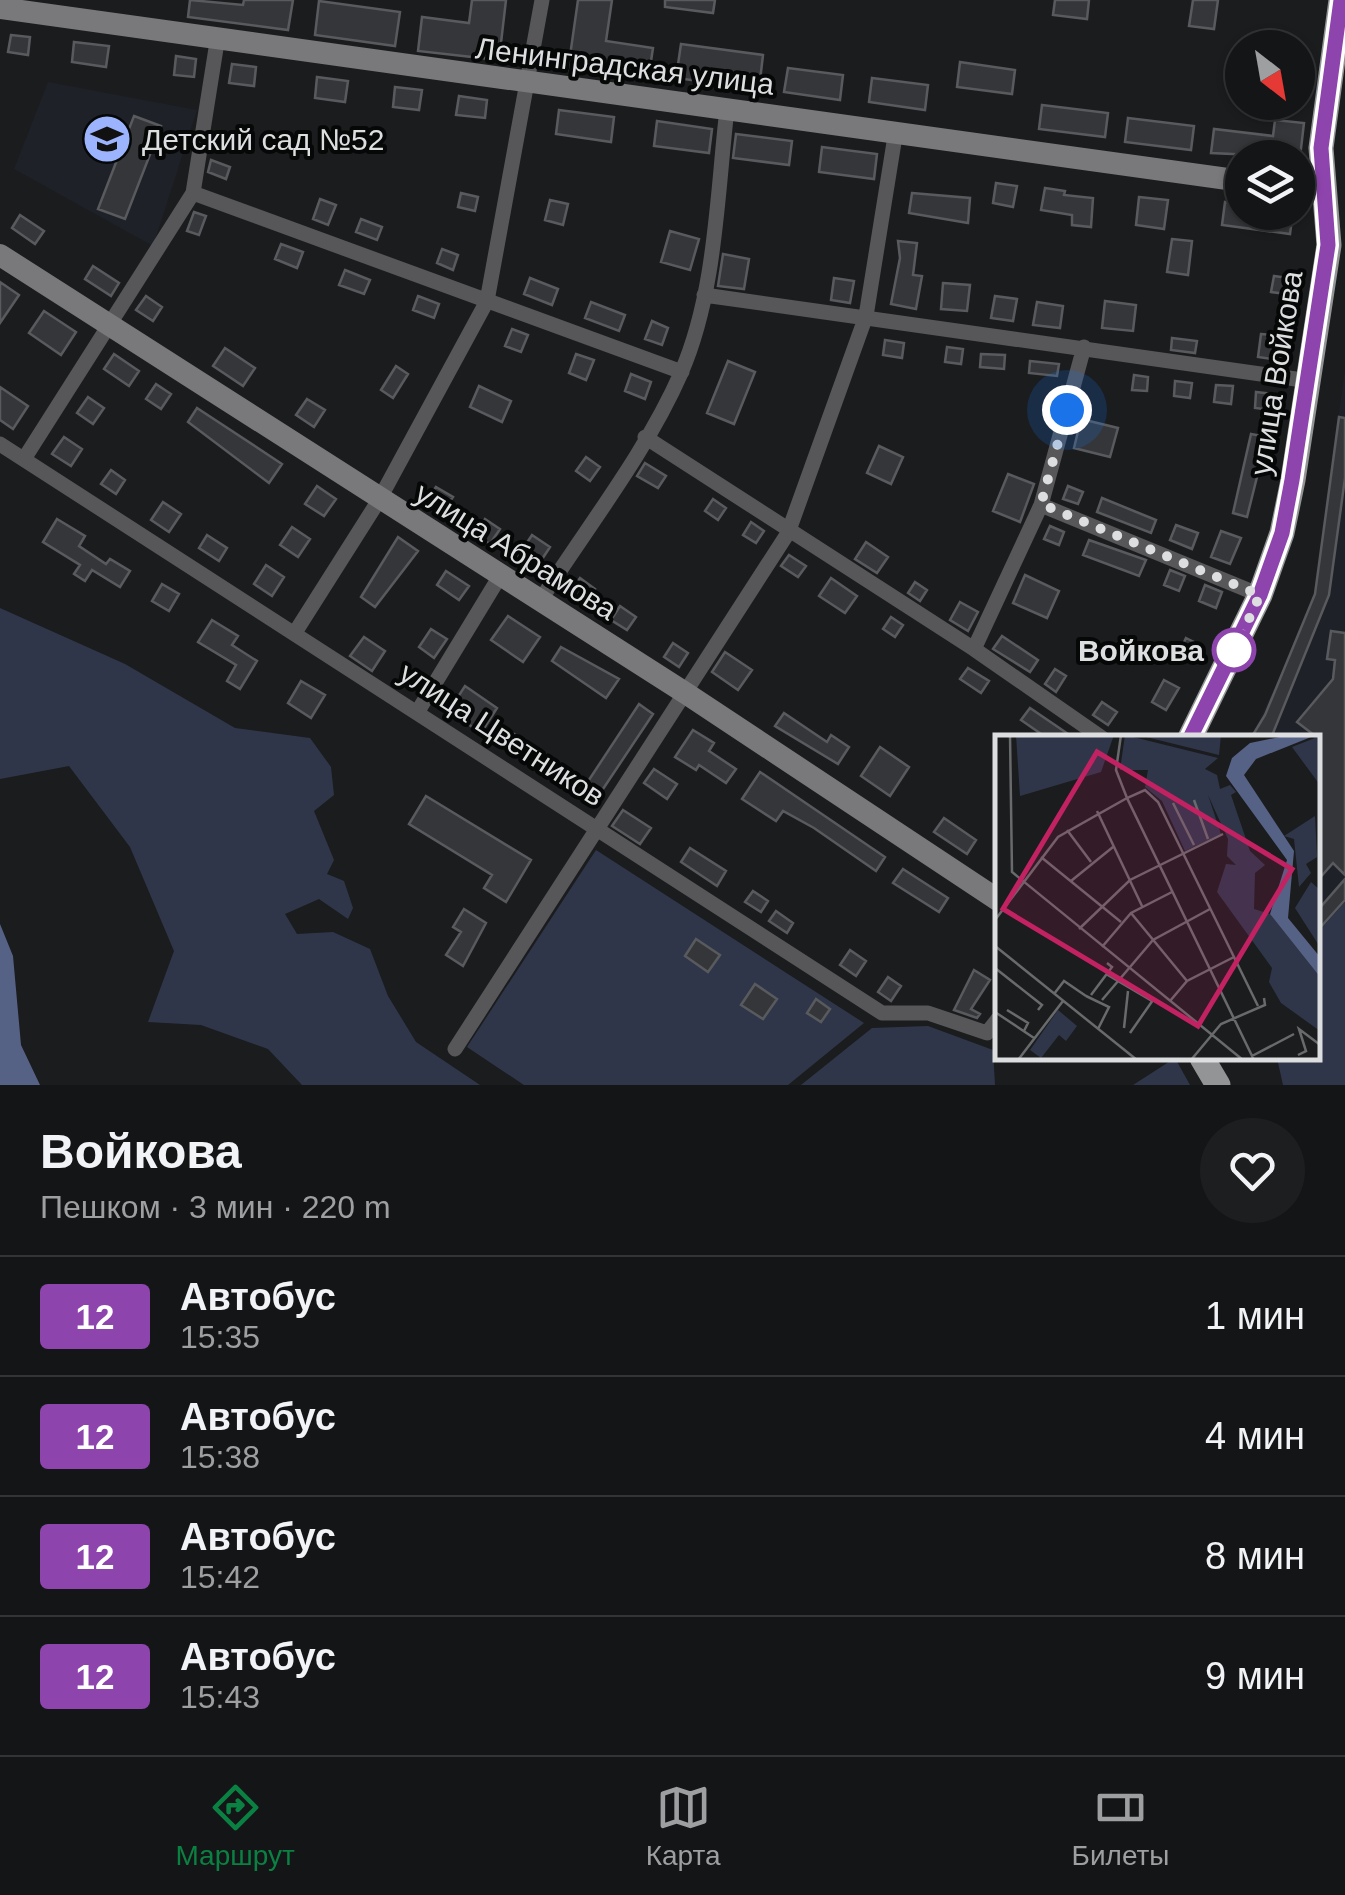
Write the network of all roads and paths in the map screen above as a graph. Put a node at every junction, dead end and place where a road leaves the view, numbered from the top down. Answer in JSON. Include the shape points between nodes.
{"nodes":[{"id":1,"x":542,"y":0,"type":"edge"},
{"id":2,"x":1341,"y":0,"type":"edge"},
{"id":3,"x":0,"y":8,"type":"edge"},
{"id":4,"x":218,"y":42,"type":"junction"},
{"id":5,"x":530,"y":85,"type":"junction"},
{"id":6,"x":728,"y":109,"type":"junction"},
{"id":7,"x":896,"y":130,"type":"junction"},
{"id":8,"x":1225,"y":178,"type":"edge"},
{"id":9,"x":1322,"y":192,"type":"edge"},
{"id":10,"x":193,"y":193,"type":"junction"},
{"id":11,"x":0,"y":256,"type":"edge"},
{"id":12,"x":704,"y":296,"type":"junction"},
{"id":13,"x":487,"y":301,"type":"junction"},
{"id":14,"x":866,"y":316,"type":"junction"},
{"id":15,"x":109,"y":325,"type":"junction"},
{"id":16,"x":1084,"y":348,"type":"junction"},
{"id":17,"x":682,"y":372,"type":"junction"},
{"id":18,"x":1310,"y":382,"type":"junction"},
{"id":19,"x":646,"y":437,"type":"junction"},
{"id":20,"x":0,"y":444,"type":"edge"},
{"id":21,"x":24,"y":460,"type":"junction"},
{"id":22,"x":379,"y":500,"type":"junction"},
{"id":23,"x":1041,"y":504,"type":"junction"},
{"id":24,"x":788,"y":533,"type":"junction"},
{"id":25,"x":500,"y":576,"type":"junction"},
{"id":26,"x":1260,"y":595,"type":"junction"},
{"id":27,"x":540,"y":601,"type":"junction"},
{"id":28,"x":296,"y":631,"type":"junction"},
{"id":29,"x":974,"y":648,"type":"junction"},
{"id":30,"x":688,"y":694,"type":"junction"},
{"id":31,"x":418,"y":712,"type":"junction"},
{"id":32,"x":1098,"y":735,"type":"edge"},
{"id":33,"x":1191,"y":735,"type":"edge"},
{"id":34,"x":598,"y":831,"type":"junction"},
{"id":35,"x":995,"y":898,"type":"edge"},
{"id":36,"x":995,"y":1023,"type":"edge"},
{"id":37,"x":455,"y":1049,"type":"dead end"},
{"id":38,"x":1203,"y":1060,"type":"edge"},
{"id":39,"x":1218,"y":1085,"type":"edge"}],
"edges":[{"from":1,"to":5,"type":"street"},
{"from":2,"to":9,"type":"main road","name":"улица Войкова","via":[[1321,148]]},
{"from":3,"to":4,"type":"street","name":"Ленинградская улица"},
{"from":4,"to":5,"type":"street","name":"Ленинградская улица"},
{"from":4,"to":10,"type":"street"},
{"from":5,"to":6,"type":"street","name":"Ленинградская улица"},
{"from":5,"to":13,"type":"street"},
{"from":6,"to":7,"type":"street","name":"Ленинградская улица"},
{"from":6,"to":12,"type":"street"},
{"from":7,"to":8,"type":"street","name":"Ленинградская улица"},
{"from":7,"to":14,"type":"street"},
{"from":9,"to":18,"type":"main road","name":"улица Войкова","via":[[1328,245]]},
{"from":10,"to":13,"type":"street"},
{"from":10,"to":15,"type":"street"},
{"from":11,"to":15,"type":"street","name":"улица Абрамова"},
{"from":12,"to":14,"type":"street"},
{"from":12,"to":17,"type":"street"},
{"from":13,"to":17,"type":"street"},
{"from":13,"to":22,"type":"street"},
{"from":14,"to":16,"type":"street"},
{"from":14,"to":24,"type":"street"},
{"from":15,"to":21,"type":"street"},
{"from":15,"to":22,"type":"street","name":"улица Абрамова"},
{"from":16,"to":18,"type":"street"},
{"from":16,"to":23,"type":"street"},
{"from":17,"to":19,"type":"street"},
{"from":18,"to":26,"type":"main road","name":"улица Войкова","via":[[1282,533]]},
{"from":19,"to":24,"type":"street"},
{"from":19,"to":27,"type":"street"},
{"from":20,"to":21,"type":"street","name":"улица Цветников"},
{"from":21,"to":28,"type":"street","name":"улица Цветников"},
{"from":22,"to":25,"type":"street","name":"улица Абрамова"},
{"from":22,"to":28,"type":"street"},
{"from":23,"to":26,"type":"street"},
{"from":23,"to":29,"type":"street"},
{"from":24,"to":29,"type":"street"},
{"from":24,"to":30,"type":"street"},
{"from":25,"to":27,"type":"street","name":"улица Абрамова"},
{"from":25,"to":31,"type":"street"},
{"from":26,"to":33,"type":"main road","name":"улица Войкова"},
{"from":27,"to":30,"type":"street","name":"улица Абрамова"},
{"from":28,"to":31,"type":"street","name":"улица Цветников"},
{"from":29,"to":32,"type":"street"},
{"from":30,"to":34,"type":"street"},
{"from":30,"to":35,"type":"street","name":"улица Абрамова"},
{"from":31,"to":34,"type":"street","name":"улица Цветников"},
{"from":34,"to":36,"type":"street","name":"улица Цветников","via":[[882,1013],[928,1012],[987,1033]]},
{"from":34,"to":37,"type":"street"},
{"from":38,"to":39,"type":"main road"}]}
